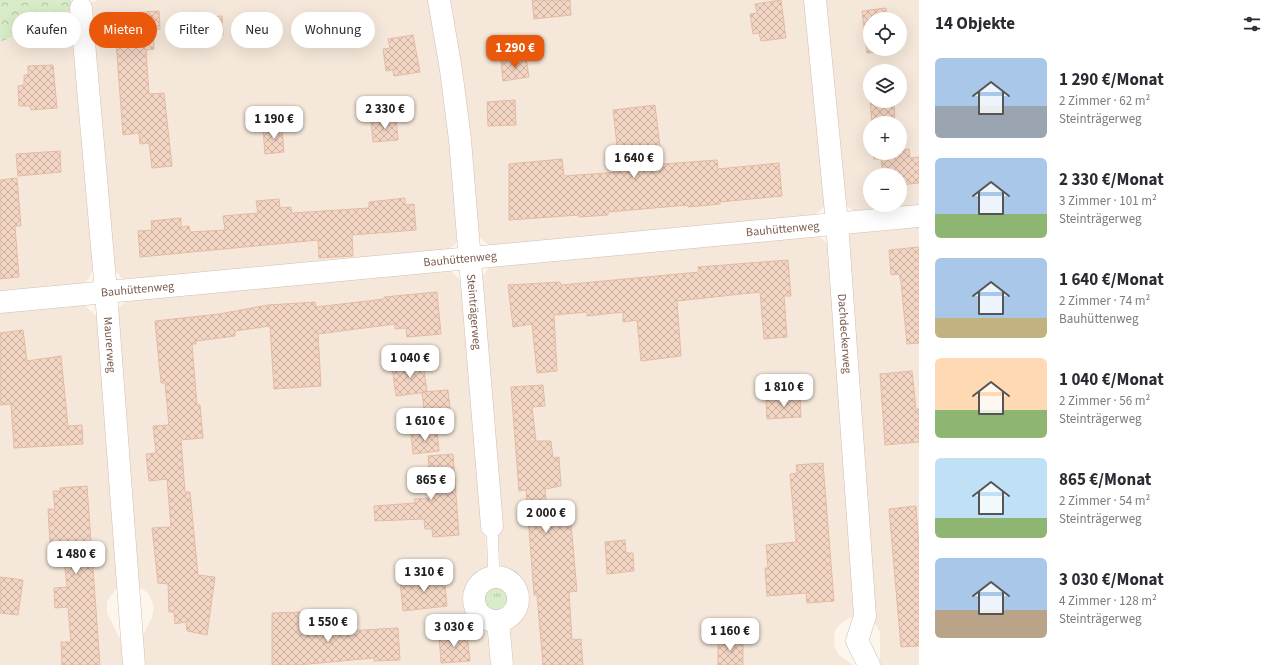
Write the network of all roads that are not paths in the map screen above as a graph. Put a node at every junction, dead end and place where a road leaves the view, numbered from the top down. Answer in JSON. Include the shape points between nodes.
{"nodes":[{"id":1,"x":439,"y":0,"type":"edge"},
{"id":2,"x":815,"y":0,"type":"edge"},
{"id":3,"x":81,"y":4,"type":"edge"},
{"id":4,"x":919,"y":216,"type":"edge"},
{"id":5,"x":837,"y":223,"type":"junction"},
{"id":6,"x":469,"y":258,"type":"junction"},
{"id":7,"x":106,"y":292,"type":"junction"},
{"id":8,"x":0,"y":302,"type":"edge"},
{"id":9,"x":492,"y":526,"type":"joint"},
{"id":10,"x":494,"y":577,"type":"junction"},
{"id":11,"x":498,"y":621,"type":"junction"},
{"id":12,"x":134,"y":665,"type":"edge"},
{"id":13,"x":502,"y":665,"type":"edge"},
{"id":14,"x":868,"y":665,"type":"edge"}],
"edges":[{"from":1,"to":6,"type":"street","name":"Steinträgerweg","via":[[460,140]]},
{"from":2,"to":5,"type":"street","name":"Dachdeckerweg"},
{"from":3,"to":7,"type":"street","name":"Maurerweg"},
{"from":4,"to":5,"type":"street","name":"Bauhüttenweg"},
{"from":5,"to":6,"type":"street","name":"Bauhüttenweg"},
{"from":5,"to":14,"type":"street","name":"Dachdeckerweg","via":[[865,616],[857,641]]},
{"from":6,"to":7,"type":"street","name":"Bauhüttenweg"},
{"from":6,"to":9,"type":"street","name":"Steinträgerweg"},
{"from":7,"to":8,"type":"street","name":"Bauhüttenweg"},
{"from":7,"to":12,"type":"street","name":"Maurerweg"},
{"from":9,"to":10,"type":"lane","name":"Steinträgerweg"},
{"from":10,"to":11,"type":"street","via":[[508,581],[517,593],[516,608],[512,614]]},
{"from":10,"to":11,"type":"street","via":[[481,582],[477,587],[474,601],[475,608],[485,618]]},
{"from":11,"to":13,"type":"street"}]}
